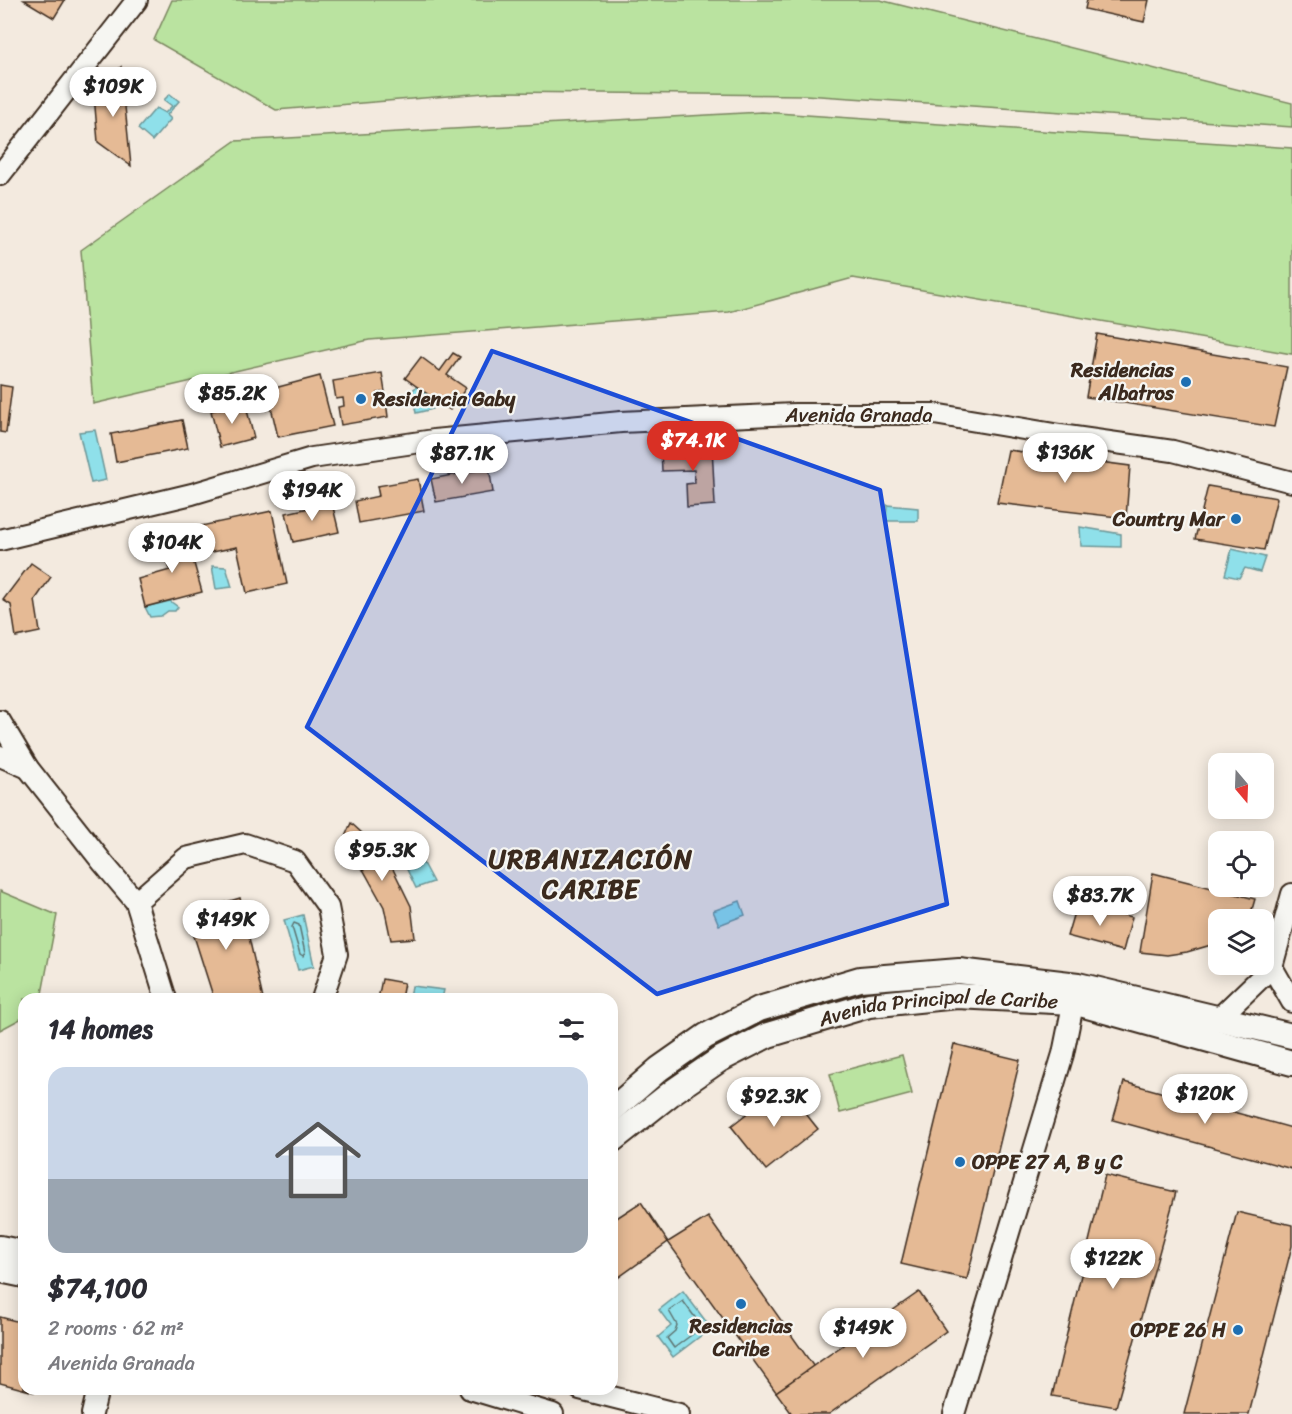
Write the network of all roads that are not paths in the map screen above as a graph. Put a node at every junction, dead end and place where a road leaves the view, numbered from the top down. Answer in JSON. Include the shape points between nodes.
{"nodes":[{"id":1,"x":137,"y":0,"type":"edge"},
{"id":2,"x":0,"y":175,"type":"edge"},
{"id":3,"x":1292,"y":482,"type":"edge"},
{"id":4,"x":0,"y":540,"type":"edge"},
{"id":5,"x":0,"y":721,"type":"edge"},
{"id":6,"x":0,"y":756,"type":"edge"},
{"id":7,"x":27,"y":768,"type":"junction"},
{"id":8,"x":1292,"y":894,"type":"edge"},
{"id":9,"x":136,"y":902,"type":"junction"},
{"id":10,"x":1274,"y":960,"type":"edge"},
{"id":11,"x":1274,"y":970,"type":"edge"},
{"id":12,"x":1264,"y":975,"type":"edge"},
{"id":13,"x":164,"y":993,"type":"edge"},
{"id":14,"x":324,"y":993,"type":"edge"},
{"id":15,"x":1075,"y":993,"type":"junction"},
{"id":16,"x":1292,"y":1002,"type":"edge"},
{"id":17,"x":1219,"y":1018,"type":"junction"},
{"id":18,"x":1292,"y":1036,"type":"edge"},
{"id":19,"x":1292,"y":1063,"type":"edge"},
{"id":20,"x":618,"y":1105,"type":"edge"},
{"id":21,"x":618,"y":1135,"type":"edge"},
{"id":22,"x":0,"y":1248,"type":"edge"},
{"id":23,"x":18,"y":1252,"type":"edge"},
{"id":24,"x":0,"y":1270,"type":"edge"},
{"id":25,"x":18,"y":1274,"type":"edge"},
{"id":26,"x":97,"y":1395,"type":"edge"},
{"id":27,"x":490,"y":1395,"type":"edge"},
{"id":28,"x":604,"y":1395,"type":"edge"},
{"id":29,"x":92,"y":1414,"type":"edge"},
{"id":30,"x":553,"y":1414,"type":"edge"},
{"id":31,"x":679,"y":1414,"type":"edge"},
{"id":32,"x":954,"y":1414,"type":"edge"}],
"edges":[{"from":1,"to":2,"type":"street"},
{"from":3,"to":4,"type":"street","name":"Avenida Granada","via":[[1173,451],[934,414],[795,414],[621,422],[434,440],[312,458],[192,494]]},
{"from":5,"to":7,"type":"street"},
{"from":6,"to":7,"type":"street"},
{"from":7,"to":9,"type":"street"},
{"from":8,"to":10,"type":"street"},
{"from":9,"to":13,"type":"street"},
{"from":9,"to":14,"type":"street","via":[[186,858],[245,844],[295,861],[328,907],[337,954]]},
{"from":11,"to":16,"type":"street"},
{"from":12,"to":17,"type":"street"},
{"from":15,"to":17,"type":"main road","name":"Avenida Principal de Caribe"},
{"from":15,"to":19,"type":"main road","name":"Avenida Principal de Caribe"},
{"from":15,"to":20,"type":"main road","name":"Avenida Principal de Caribe","via":[[959,971],[860,979],[759,1009],[706,1036],[658,1069]]},
{"from":15,"to":21,"type":"main road","name":"Avenida Principal de Caribe","via":[[957,996],[869,1005],[768,1035],[719,1060]]},
{"from":15,"to":32,"type":"street","via":[[1063,1054]]},
{"from":17,"to":18,"type":"main road","name":"Avenida Principal de Caribe"},
{"from":22,"to":23,"type":"main road"},
{"from":24,"to":25,"type":"main road"},
{"from":26,"to":29,"type":"street"},
{"from":27,"to":30,"type":"street"},
{"from":28,"to":31,"type":"street"}]}
